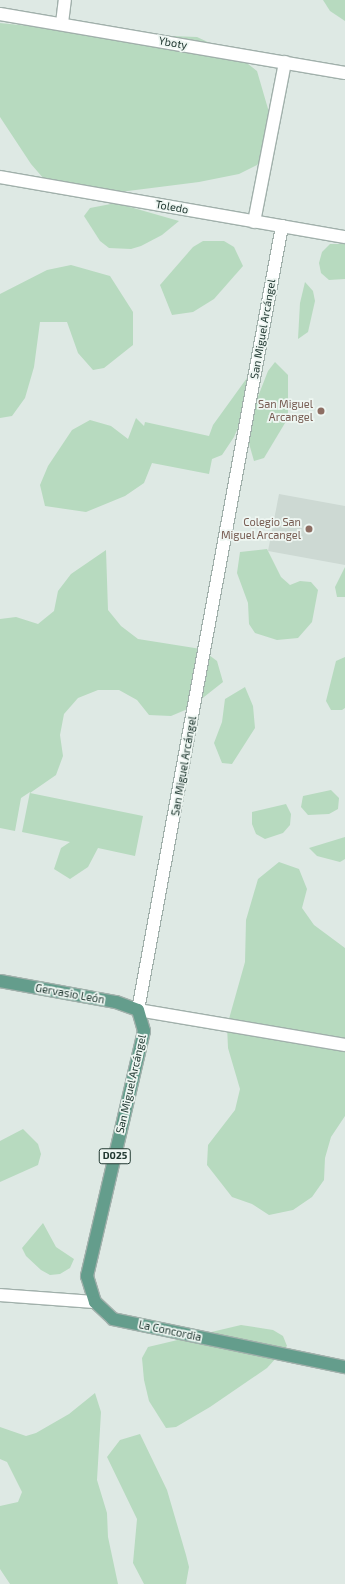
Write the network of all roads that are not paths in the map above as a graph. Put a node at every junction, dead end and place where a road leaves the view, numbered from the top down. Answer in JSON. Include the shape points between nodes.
{"nodes":[{"id":1,"x":65,"y":0,"type":"edge"},
{"id":2,"x":0,"y":14,"type":"edge"},
{"id":3,"x":62,"y":23,"type":"junction"},
{"id":4,"x":285,"y":62,"type":"junction"},
{"id":5,"x":345,"y":73,"type":"edge"},
{"id":6,"x":0,"y":177,"type":"edge"},
{"id":7,"x":254,"y":222,"type":"junction"},
{"id":8,"x":282,"y":226,"type":"junction"},
{"id":9,"x":345,"y":237,"type":"edge"},
{"id":10,"x":0,"y":981,"type":"edge"},
{"id":11,"x":138,"y":1010,"type":"junction"},
{"id":12,"x":345,"y":1045,"type":"edge"},
{"id":13,"x":0,"y":1295,"type":"edge"},
{"id":14,"x":95,"y":1302,"type":"junction"},
{"id":15,"x":345,"y":1367,"type":"edge"}],
"edges":[{"from":1,"to":3,"type":"street"},
{"from":2,"to":3,"type":"street","name":"Yboty"},
{"from":3,"to":4,"type":"street","name":"Yboty"},
{"from":4,"to":5,"type":"street","name":"Yboty"},
{"from":4,"to":7,"type":"street"},
{"from":6,"to":7,"type":"street","name":"Toledo"},
{"from":7,"to":8,"type":"street","name":"Toledo"},
{"from":8,"to":9,"type":"street","name":"Toledo"},
{"from":8,"to":11,"type":"street","name":"San Miguel Arcángel"},
{"from":10,"to":11,"type":"main road","name":"Gervasio León","via":[[116,1002]]},
{"from":11,"to":12,"type":"street"},
{"from":11,"to":14,"type":"main road","name":"San Miguel Arcángel","number":"D025","via":[[144,1031],[87,1276]]},
{"from":13,"to":14,"type":"street"},
{"from":14,"to":15,"type":"main road","name":"La Concordia","number":"D025","via":[[113,1319]]}]}
